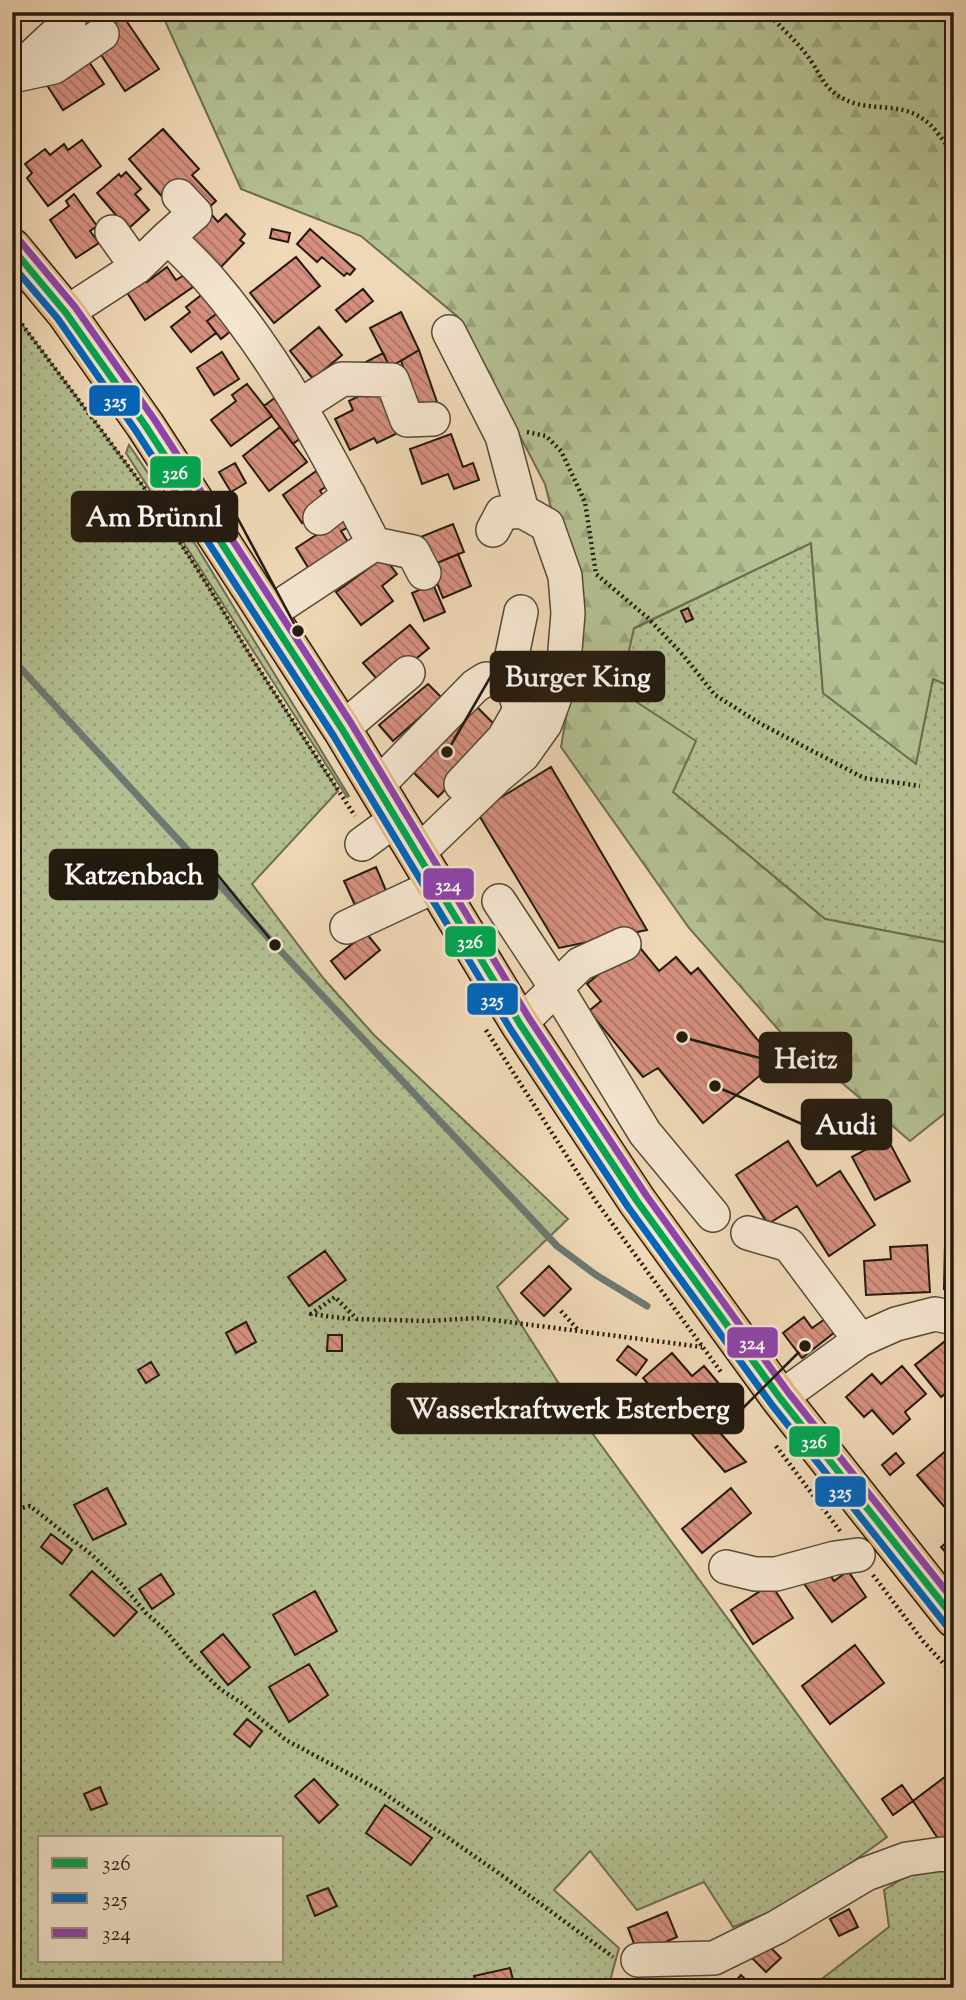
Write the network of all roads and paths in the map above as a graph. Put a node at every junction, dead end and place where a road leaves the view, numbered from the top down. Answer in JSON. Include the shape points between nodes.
{"nodes":[{"id":1,"x":767,"y":12,"type":"edge"},
{"id":2,"x":69,"y":22,"type":"dead end"},
{"id":3,"x":102,"y":34,"type":"dead end"},
{"id":4,"x":12,"y":75,"type":"edge"},
{"id":5,"x":954,"y":158,"type":"edge"},
{"id":6,"x":179,"y":196,"type":"dead end"},
{"id":7,"x":111,"y":232,"type":"dead end"},
{"id":8,"x":168,"y":237,"type":"junction"},
{"id":9,"x":12,"y":248,"type":"edge"},
{"id":10,"x":137,"y":267,"type":"junction"},
{"id":11,"x":66,"y":313,"type":"junction"},
{"id":12,"x":449,"y":332,"type":"dead end"},
{"id":13,"x":300,"y":406,"type":"junction"},
{"id":14,"x":433,"y":419,"type":"dead end"},
{"id":15,"x":502,"y":436,"type":"junction"},
{"id":16,"x":349,"y":495,"type":"junction"},
{"id":17,"x":522,"y":511,"type":"junction"},
{"id":18,"x":320,"y":518,"type":"dead end"},
{"id":19,"x":493,"y":530,"type":"dead end"},
{"id":20,"x":374,"y":544,"type":"junction"},
{"id":21,"x":424,"y":573,"type":"dead end"},
{"id":22,"x":521,"y":612,"type":"dead end"},
{"id":23,"x":268,"y":614,"type":"junction"},
{"id":24,"x":408,"y":673,"type":"dead end"},
{"id":25,"x":506,"y":684,"type":"junction"},
{"id":26,"x":342,"y":729,"type":"junction"},
{"id":27,"x":920,"y":786,"type":"dead end"},
{"id":28,"x":376,"y":787,"type":"junction"},
{"id":29,"x":362,"y":844,"type":"dead end"},
{"id":30,"x":413,"y":848,"type":"junction"},
{"id":31,"x":499,"y":901,"type":"dead end"},
{"id":32,"x":347,"y":927,"type":"dead end"},
{"id":33,"x":624,"y":944,"type":"dead end"},
{"id":34,"x":557,"y":989,"type":"junction"},
{"id":35,"x":520,"y":1024,"type":"junction"},
{"id":36,"x":645,"y":1133,"type":"junction"},
{"id":37,"x":613,"y":1166,"type":"junction"},
{"id":38,"x":713,"y":1215,"type":"dead end"},
{"id":39,"x":748,"y":1233,"type":"dead end"},
{"id":40,"x":561,"y":1311,"type":"dead end"},
{"id":41,"x":954,"y":1318,"type":"edge"},
{"id":42,"x":350,"y":1320,"type":"dead end"},
{"id":43,"x":580,"y":1331,"type":"junction"},
{"id":44,"x":860,"y":1340,"type":"junction"},
{"id":45,"x":702,"y":1347,"type":"dead end"},
{"id":46,"x":780,"y":1398,"type":"junction"},
{"id":47,"x":12,"y":1510,"type":"edge"},
{"id":48,"x":858,"y":1555,"type":"dead end"},
{"id":49,"x":726,"y":1567,"type":"dead end"},
{"id":50,"x":954,"y":1618,"type":"edge"},
{"id":51,"x":954,"y":1856,"type":"edge"},
{"id":52,"x":638,"y":1960,"type":"joint"}],
"edges":[{"from":1,"to":5,"type":"path","via":[[839,96],[860,105],[920,115]]},
{"from":2,"to":4,"type":"street"},
{"from":3,"to":4,"type":"street","via":[[54,67]]},
{"from":6,"to":8,"type":"street","via":[[195,213]]},
{"from":7,"to":10,"type":"street"},
{"from":8,"to":10,"type":"street"},
{"from":8,"to":13,"type":"street","via":[[209,278]]},
{"from":9,"to":11,"type":"main road"},
{"from":10,"to":11,"type":"street"},
{"from":11,"to":23,"type":"main road"},
{"from":12,"to":15,"type":"street"},
{"from":13,"to":14,"type":"street","via":[[342,379],[392,380],[407,420]]},
{"from":13,"to":16,"type":"street"},
{"from":15,"to":17,"type":"street"},
{"from":15,"to":27,"type":"path","via":[[521,431],[546,436],[561,451],[585,502],[596,574],[648,618],[715,695],[864,778]]},
{"from":16,"to":18,"type":"street"},
{"from":16,"to":20,"type":"street"},
{"from":17,"to":19,"type":"street","via":[[502,513]]},
{"from":17,"to":30,"type":"street","via":[[547,525],[565,576],[568,613],[563,675],[545,724],[523,755]]},
{"from":20,"to":21,"type":"street","via":[[413,552]]},
{"from":20,"to":23,"type":"street"},
{"from":22,"to":25,"type":"street"},
{"from":23,"to":26,"type":"main road"},
{"from":24,"to":26,"type":"street"},
{"from":25,"to":28,"type":"street","via":[[486,679],[475,686]]},
{"from":25,"to":30,"type":"street","via":[[514,689],[520,710],[504,738],[440,808],[416,827]]},
{"from":26,"to":28,"type":"main road"},
{"from":28,"to":30,"type":"main road"},
{"from":29,"to":30,"type":"street"},
{"from":30,"to":32,"type":"street"},
{"from":30,"to":35,"type":"main road"},
{"from":31,"to":34,"type":"street"},
{"from":33,"to":34,"type":"street","via":[[580,964]]},
{"from":34,"to":35,"type":"street"},
{"from":34,"to":36,"type":"street"},
{"from":35,"to":37,"type":"main road"},
{"from":36,"to":37,"type":"street"},
{"from":36,"to":38,"type":"street"},
{"from":37,"to":46,"type":"main road"},
{"from":39,"to":44,"type":"street","via":[[789,1245]]},
{"from":40,"to":43,"type":"path"},
{"from":41,"to":44,"type":"street","via":[[935,1314]]},
{"from":42,"to":43,"type":"path","via":[[311,1314],[335,1297],[357,1319],[478,1318]]},
{"from":43,"to":45,"type":"path"},
{"from":44,"to":46,"type":"street"},
{"from":46,"to":50,"type":"main road"},
{"from":47,"to":52,"type":"path","via":[[30,1506],[75,1541],[210,1679],[286,1740],[381,1791],[612,1957]]},
{"from":48,"to":49,"type":"street","via":[[776,1574]]},
{"from":51,"to":52,"type":"street","via":[[907,1859],[866,1874],[714,1958]]}]}
